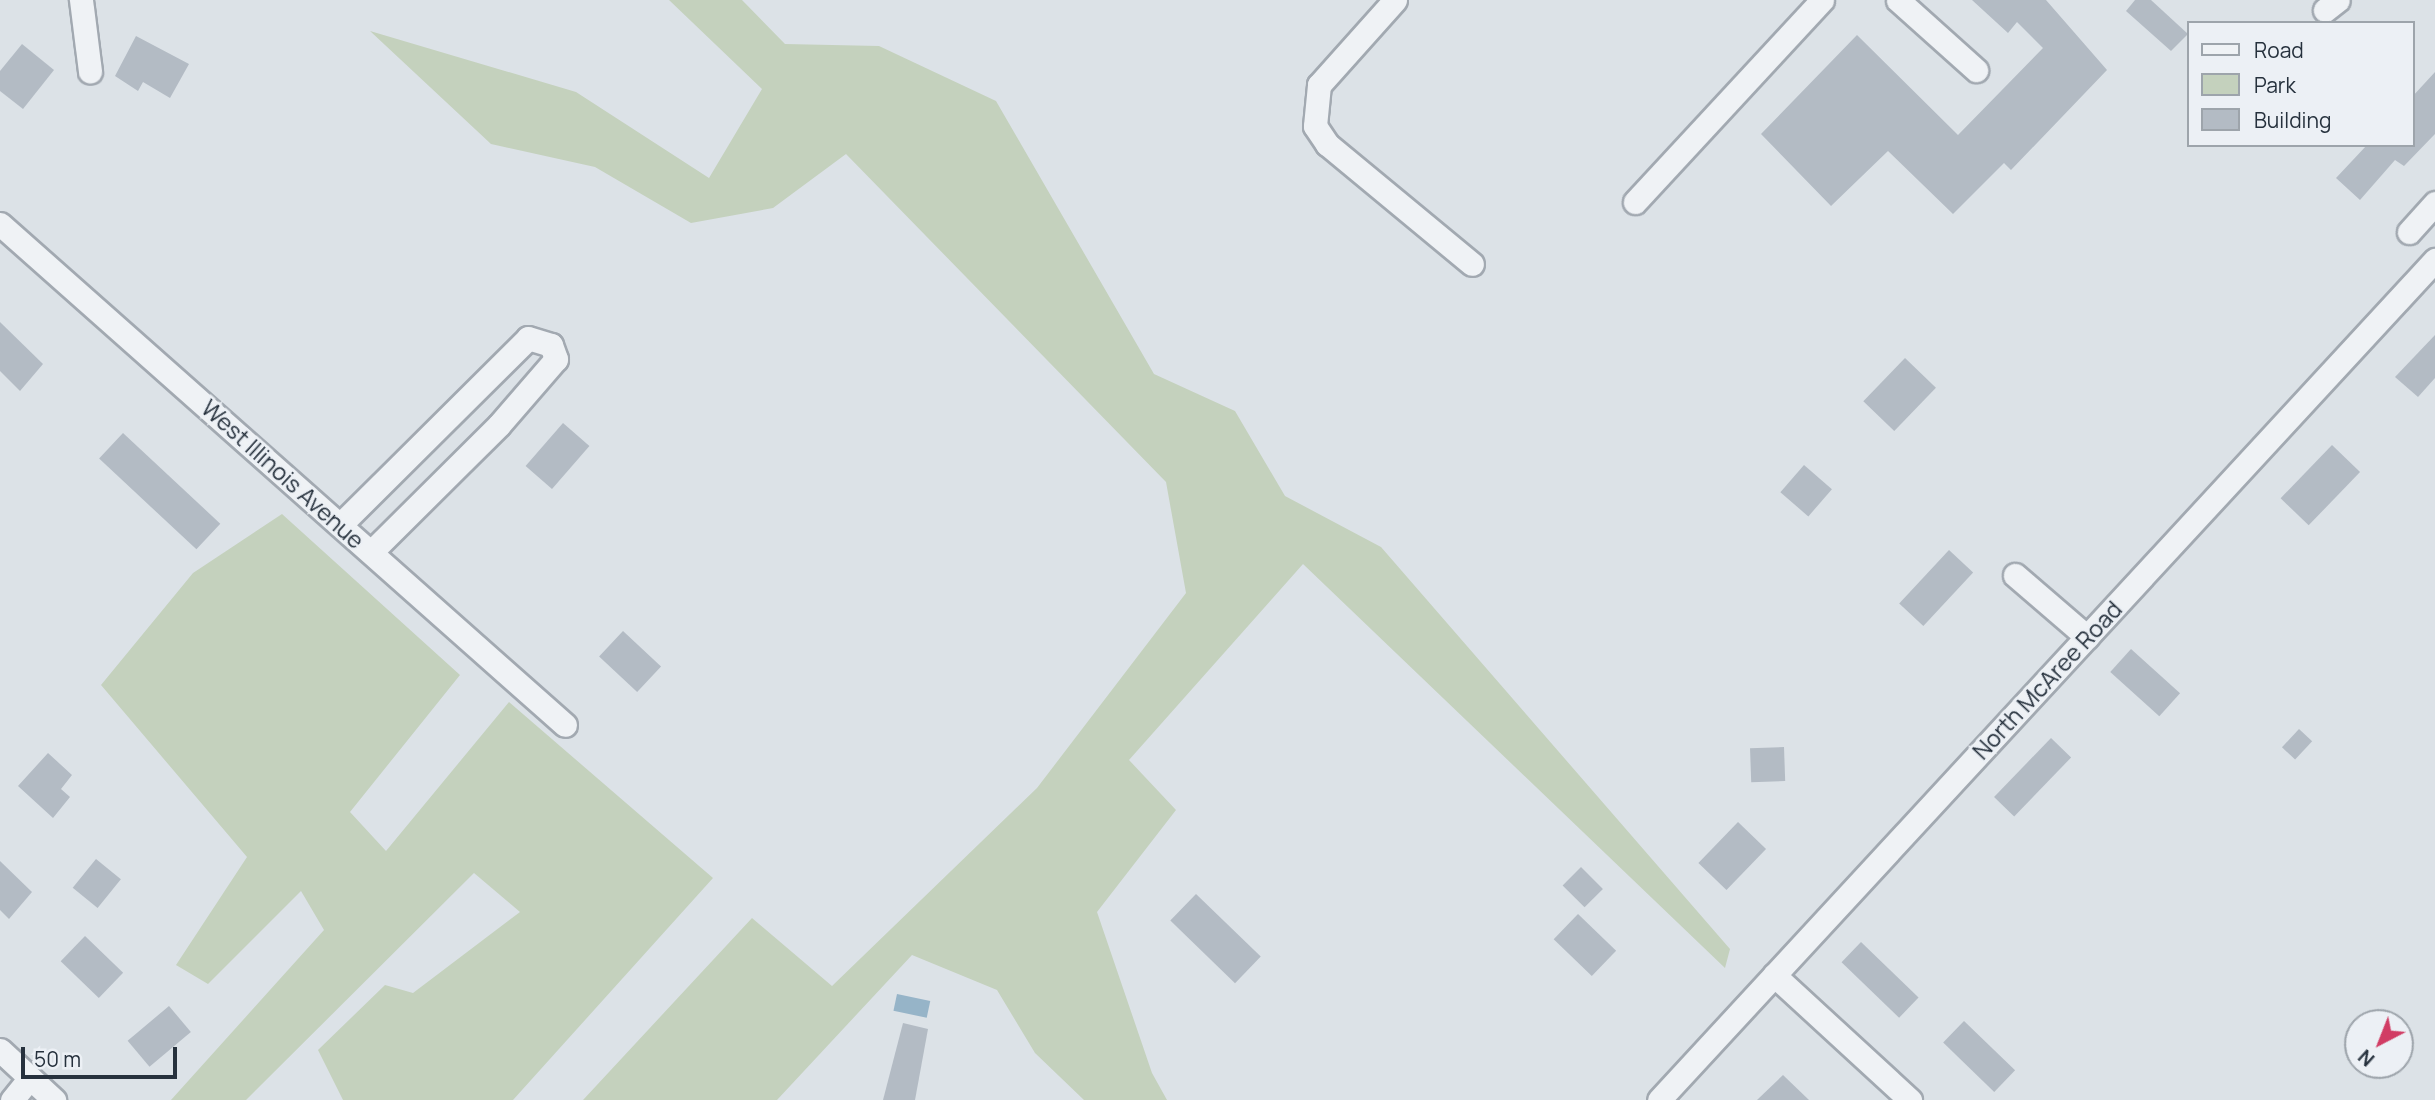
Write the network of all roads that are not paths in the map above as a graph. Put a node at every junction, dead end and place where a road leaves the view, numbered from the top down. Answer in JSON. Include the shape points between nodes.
{"nodes":[{"id":1,"x":81,"y":0,"type":"edge"},
{"id":2,"x":1395,"y":0,"type":"edge"},
{"id":3,"x":1822,"y":0,"type":"edge"},
{"id":4,"x":1898,"y":0,"type":"edge"},
{"id":5,"x":1976,"y":70,"type":"dead end"},
{"id":6,"x":90,"y":71,"type":"dead end"},
{"id":7,"x":1635,"y":202,"type":"dead end"},
{"id":8,"x":2435,"y":203,"type":"edge"},
{"id":9,"x":0,"y":224,"type":"edge"},
{"id":10,"x":2409,"y":232,"type":"dead end"},
{"id":11,"x":2435,"y":260,"type":"edge"},
{"id":12,"x":1472,"y":264,"type":"dead end"},
{"id":13,"x":340,"y":525,"type":"junction"},
{"id":14,"x":371,"y":552,"type":"junction"},
{"id":15,"x":2015,"y":576,"type":"dead end"},
{"id":16,"x":2087,"y":637,"type":"junction"},
{"id":17,"x":565,"y":724,"type":"dead end"},
{"id":18,"x":1774,"y":975,"type":"junction"},
{"id":19,"x":0,"y":1050,"type":"edge"},
{"id":20,"x":30,"y":1078,"type":"junction"},
{"id":21,"x":12,"y":1100,"type":"edge"},
{"id":22,"x":54,"y":1100,"type":"edge"},
{"id":23,"x":1659,"y":1100,"type":"edge"},
{"id":24,"x":1909,"y":1100,"type":"edge"}],
"edges":[{"from":1,"to":6,"type":"street"},
{"from":2,"to":12,"type":"street","via":[[1319,85],[1315,126],[1327,144]]},
{"from":3,"to":7,"type":"street"},
{"from":4,"to":5,"type":"street"},
{"from":8,"to":10,"type":"street"},
{"from":9,"to":13,"type":"street","name":"West Illinois Avenue"},
{"from":11,"to":16,"type":"street","name":"North McAree Road"},
{"from":13,"to":14,"type":"street","name":"West Illinois Avenue"},
{"from":13,"to":14,"type":"street","via":[[528,338],[551,345],[555,359],[499,425]]},
{"from":14,"to":17,"type":"street","name":"West Illinois Avenue"},
{"from":15,"to":16,"type":"street"},
{"from":16,"to":18,"type":"street","name":"North McAree Road"},
{"from":18,"to":23,"type":"street","name":"North McAree Road"},
{"from":18,"to":24,"type":"street"},
{"from":19,"to":20,"type":"street"},
{"from":20,"to":21,"type":"street"},
{"from":20,"to":22,"type":"street"}]}
